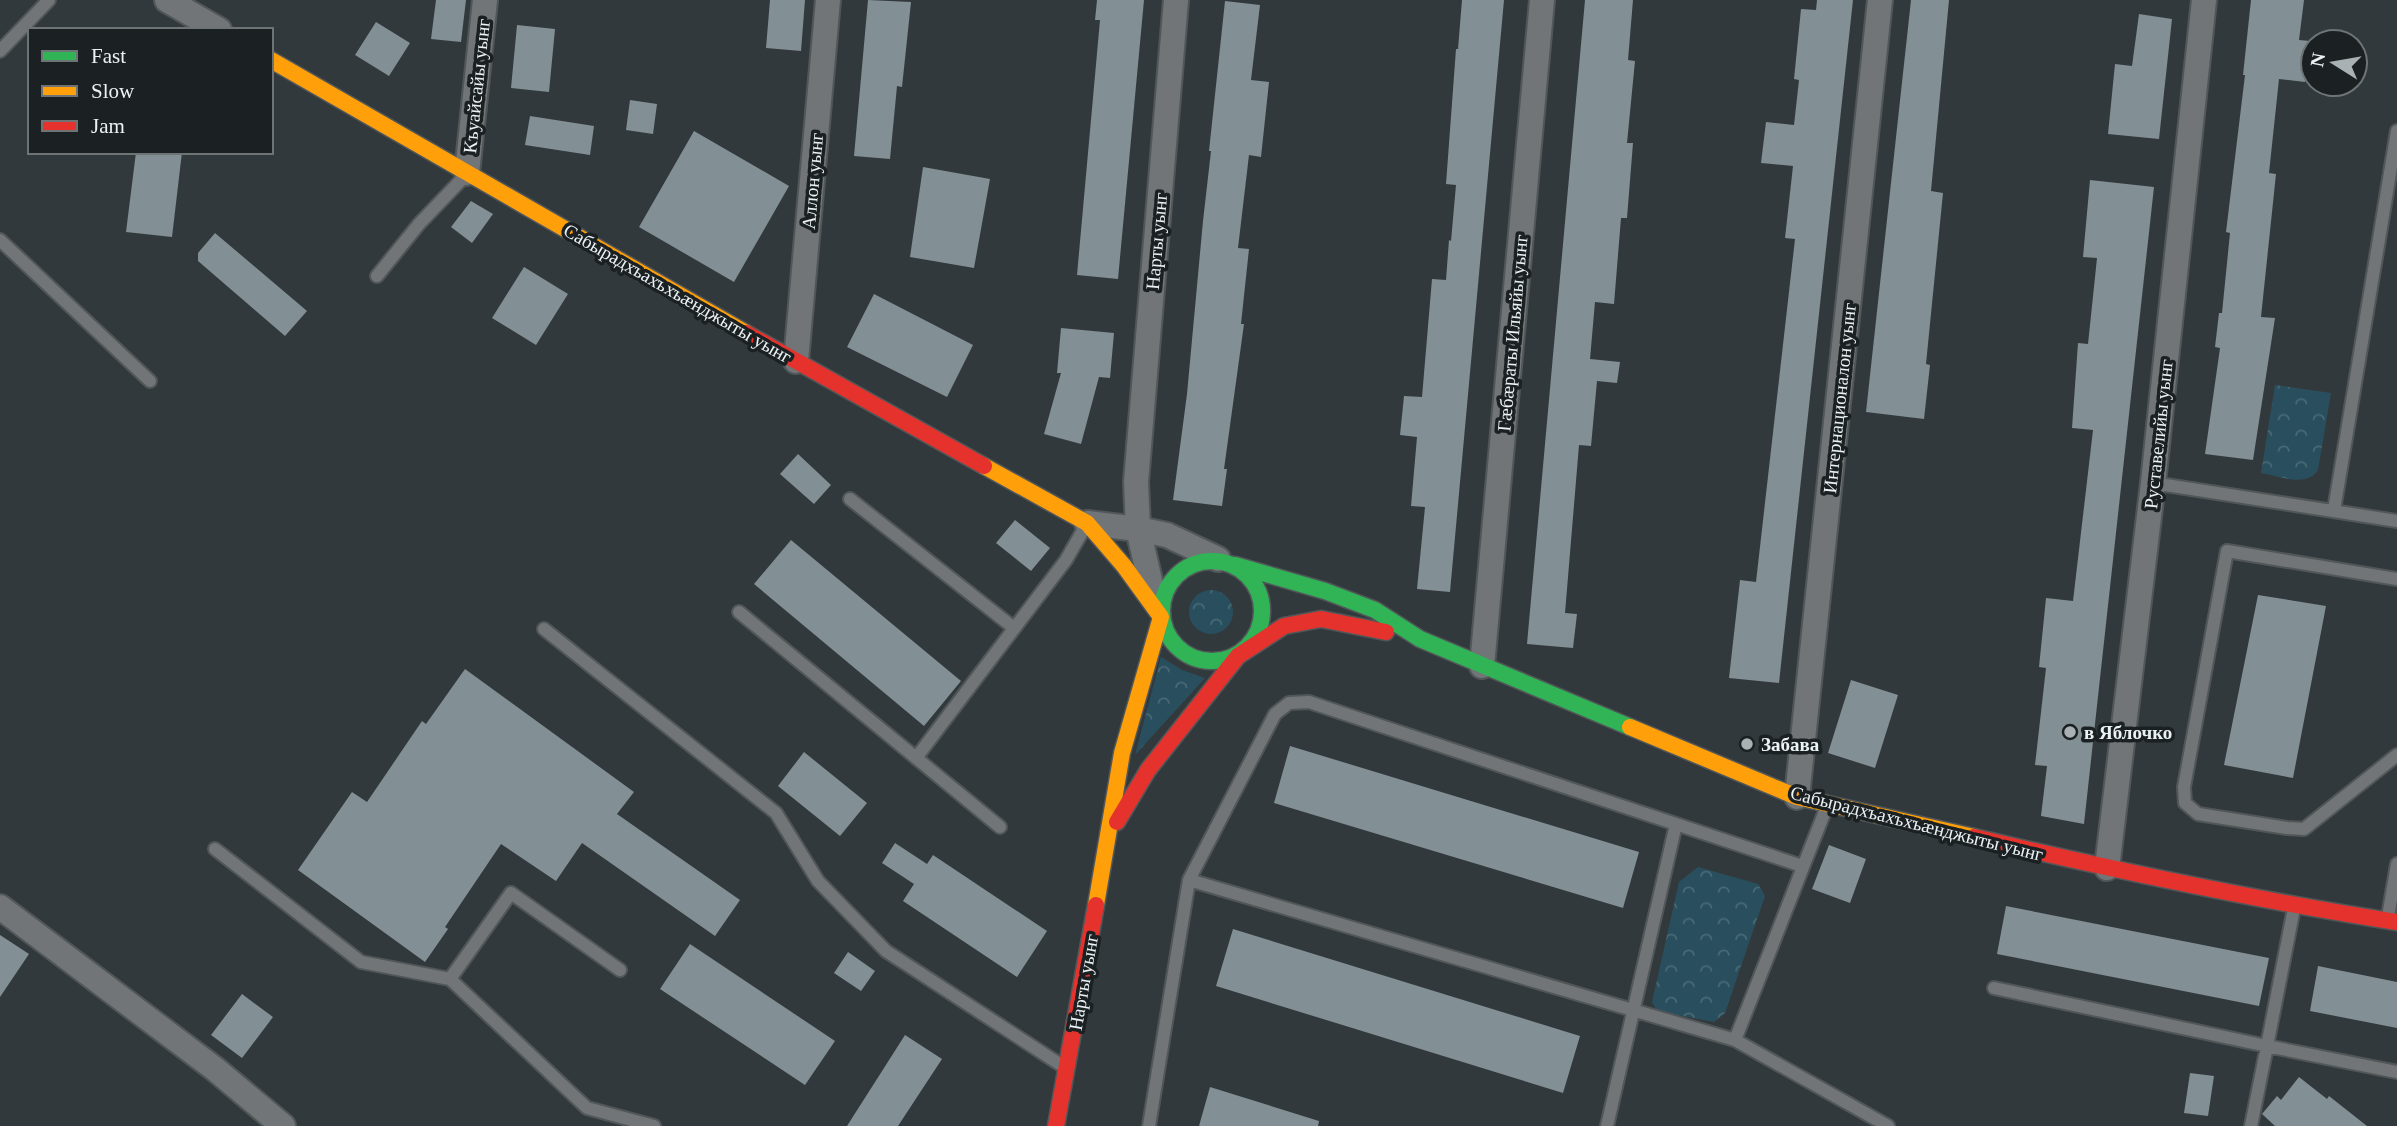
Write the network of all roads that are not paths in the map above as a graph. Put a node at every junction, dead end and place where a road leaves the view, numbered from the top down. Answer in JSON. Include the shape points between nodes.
{"nodes":[{"id":1,"x":49,"y":0,"type":"edge"},
{"id":2,"x":167,"y":0,"type":"edge"},
{"id":3,"x":485,"y":0,"type":"edge"},
{"id":4,"x":828,"y":0,"type":"edge"},
{"id":5,"x":1176,"y":0,"type":"edge"},
{"id":6,"x":1542,"y":0,"type":"edge"},
{"id":7,"x":1881,"y":0,"type":"edge"},
{"id":8,"x":2204,"y":0,"type":"edge"},
{"id":9,"x":216,"y":28,"type":"edge"},
{"id":10,"x":0,"y":51,"type":"edge"},
{"id":11,"x":273,"y":61,"type":"edge"},
{"id":12,"x":2397,"y":131,"type":"edge"},
{"id":13,"x":467,"y":173,"type":"junction"},
{"id":14,"x":0,"y":240,"type":"edge"},
{"id":15,"x":377,"y":276,"type":"dead end"},
{"id":16,"x":796,"y":361,"type":"junction"},
{"id":17,"x":150,"y":381,"type":"dead end"},
{"id":18,"x":1136,"y":482,"type":"junction"},
{"id":19,"x":2153,"y":483,"type":"junction"},
{"id":20,"x":850,"y":499,"type":"dead end"},
{"id":21,"x":2334,"y":510,"type":"junction"},
{"id":22,"x":2397,"y":521,"type":"edge"},
{"id":23,"x":1087,"y":523,"type":"junction"},
{"id":24,"x":1138,"y":529,"type":"junction"},
{"id":25,"x":1167,"y":535,"type":"junction"},
{"id":26,"x":1227,"y":562,"type":"junction"},
{"id":27,"x":2397,"y":579,"type":"edge"},
{"id":28,"x":739,"y":612,"type":"dead end"},
{"id":29,"x":1161,"y":617,"type":"junction"},
{"id":30,"x":1014,"y":628,"type":"junction"},
{"id":31,"x":544,"y":629,"type":"dead end"},
{"id":32,"x":1420,"y":639,"type":"junction"},
{"id":33,"x":1238,"y":656,"type":"junction"},
{"id":34,"x":1482,"y":666,"type":"junction"},
{"id":35,"x":2397,"y":755,"type":"edge"},
{"id":36,"x":916,"y":758,"type":"junction"},
{"id":37,"x":1797,"y":797,"type":"junction"},
{"id":38,"x":1828,"y":805,"type":"junction"},
{"id":39,"x":1676,"y":824,"type":"junction"},
{"id":40,"x":999,"y":827,"type":"dead end"},
{"id":41,"x":1109,"y":837,"type":"junction"},
{"id":42,"x":215,"y":849,"type":"dead end"},
{"id":43,"x":2397,"y":864,"type":"edge"},
{"id":44,"x":1802,"y":866,"type":"junction"},
{"id":45,"x":2107,"y":868,"type":"junction"},
{"id":46,"x":1189,"y":880,"type":"junction"},
{"id":47,"x":2295,"y":906,"type":"junction"},
{"id":48,"x":0,"y":907,"type":"edge"},
{"id":49,"x":2392,"y":922,"type":"edge"},
{"id":50,"x":620,"y":970,"type":"dead end"},
{"id":51,"x":450,"y":979,"type":"junction"},
{"id":52,"x":1994,"y":988,"type":"dead end"},
{"id":53,"x":1634,"y":1010,"type":"junction"},
{"id":54,"x":1735,"y":1040,"type":"junction"},
{"id":55,"x":2267,"y":1046,"type":"junction"},
{"id":56,"x":1068,"y":1069,"type":"junction"},
{"id":57,"x":2397,"y":1072,"type":"edge"},
{"id":58,"x":283,"y":1126,"type":"edge"},
{"id":59,"x":654,"y":1126,"type":"edge"},
{"id":60,"x":1056,"y":1126,"type":"edge"},
{"id":61,"x":1149,"y":1126,"type":"edge"},
{"id":62,"x":1607,"y":1126,"type":"edge"},
{"id":63,"x":1888,"y":1126,"type":"edge"},
{"id":64,"x":2251,"y":1126,"type":"edge"}],
"edges":[{"from":1,"to":10,"type":"lane"},
{"from":2,"to":9,"type":"street"},
{"from":3,"to":13,"type":"street","name":"Къуайсайы уынг"},
{"from":4,"to":16,"type":"street","name":"Аллон уынг"},
{"from":5,"to":18,"type":"street","name":"Нарты уынг"},
{"from":6,"to":34,"type":"street","name":"Гæбæраты Ильяйы уынг"},
{"from":7,"to":37,"type":"street","name":"Интернационалон уынг"},
{"from":8,"to":19,"type":"street","name":"Руставелийы уынг"},
{"from":11,"to":13,"type":"street","name":"Сабырадхъахъхъæнджыты уынг"},
{"from":12,"to":21,"type":"lane"},
{"from":13,"to":15,"type":"lane"},
{"from":13,"to":16,"type":"street","name":"Сабырадхъахъхъæнджыты уынг"},
{"from":14,"to":17,"type":"lane"},
{"from":16,"to":23,"type":"street","name":"Сабырадхъахъхъæнджыты уынг"},
{"from":18,"to":24,"type":"street","name":"Нарты уынг"},
{"from":18,"to":25,"type":"street"},
{"from":19,"to":21,"type":"lane"},
{"from":19,"to":45,"type":"street","name":"Руставелийы уынг"},
{"from":20,"to":30,"type":"lane"},
{"from":21,"to":22,"type":"lane"},
{"from":23,"to":24,"type":"street"},
{"from":23,"to":29,"type":"street"},
{"from":23,"to":30,"type":"lane","via":[[1066,561]]},
{"from":24,"to":25,"type":"street"},
{"from":24,"to":29,"type":"street","name":"Нарты уынг"},
{"from":25,"to":26,"type":"street"},
{"from":26,"to":29,"type":"street","name":"Нарты уынг","via":[[1199,563],[1184,570],[1163,597]]},
{"from":26,"to":32,"type":"street","name":"Сабырадхъахъхъæнджыты уынг","via":[[1375,610]]},
{"from":26,"to":33,"type":"street","name":"Нарты уынг","via":[[1249,574],[1263,604],[1260,625]]},
{"from":27,"to":35,"type":"lane","via":[[2227,551],[2184,787],[2185,803],[2198,814],[2304,829]]},
{"from":28,"to":36,"type":"lane"},
{"from":29,"to":33,"type":"street","via":[[1172,643],[1184,654],[1218,661]]},
{"from":29,"to":41,"type":"street","name":"Нарты уынг","via":[[1122,753]]},
{"from":30,"to":36,"type":"lane"},
{"from":31,"to":56,"type":"lane","via":[[776,813],[818,880],[886,951]]},
{"from":32,"to":33,"type":"street","name":"Сабырадхъахъхъæнджыты уынг","via":[[1321,619],[1284,626]]},
{"from":32,"to":34,"type":"street","name":"Сабырадхъахъхъæнджыты уынг"},
{"from":33,"to":41,"type":"street","name":"Нарты уынг","via":[[1149,770]]},
{"from":34,"to":37,"type":"street","name":"Сабырадхъахъхъæнджыты уынг"},
{"from":36,"to":40,"type":"lane"},
{"from":37,"to":38,"type":"street","name":"Сабырадхъахъхъæнджыты уынг"},
{"from":38,"to":44,"type":"lane"},
{"from":38,"to":45,"type":"street","name":"Сабырадхъахъхъæнджыты уынг"},
{"from":39,"to":44,"type":"lane"},
{"from":39,"to":46,"type":"lane","via":[[1308,702],[1289,703],[1275,715]]},
{"from":39,"to":53,"type":"lane"},
{"from":41,"to":56,"type":"street","name":"Нарты уынг"},
{"from":42,"to":51,"type":"lane","via":[[361,962]]},
{"from":43,"to":49,"type":"lane"},
{"from":44,"to":54,"type":"lane"},
{"from":45,"to":47,"type":"street","name":"Сабырадхъахъхъæнджыты уынг"},
{"from":46,"to":53,"type":"lane"},
{"from":46,"to":61,"type":"lane"},
{"from":47,"to":49,"type":"street","name":"Сабырадхъахъхъæнджыты уынг"},
{"from":47,"to":55,"type":"lane"},
{"from":48,"to":58,"type":"street"},
{"from":50,"to":51,"type":"lane","via":[[511,893]]},
{"from":51,"to":59,"type":"lane","via":[[587,1108]]},
{"from":52,"to":55,"type":"lane"},
{"from":53,"to":54,"type":"lane"},
{"from":53,"to":62,"type":"lane"},
{"from":54,"to":63,"type":"lane"},
{"from":55,"to":57,"type":"lane"},
{"from":55,"to":64,"type":"lane"},
{"from":56,"to":60,"type":"street","name":"Нарты уынг"}]}
